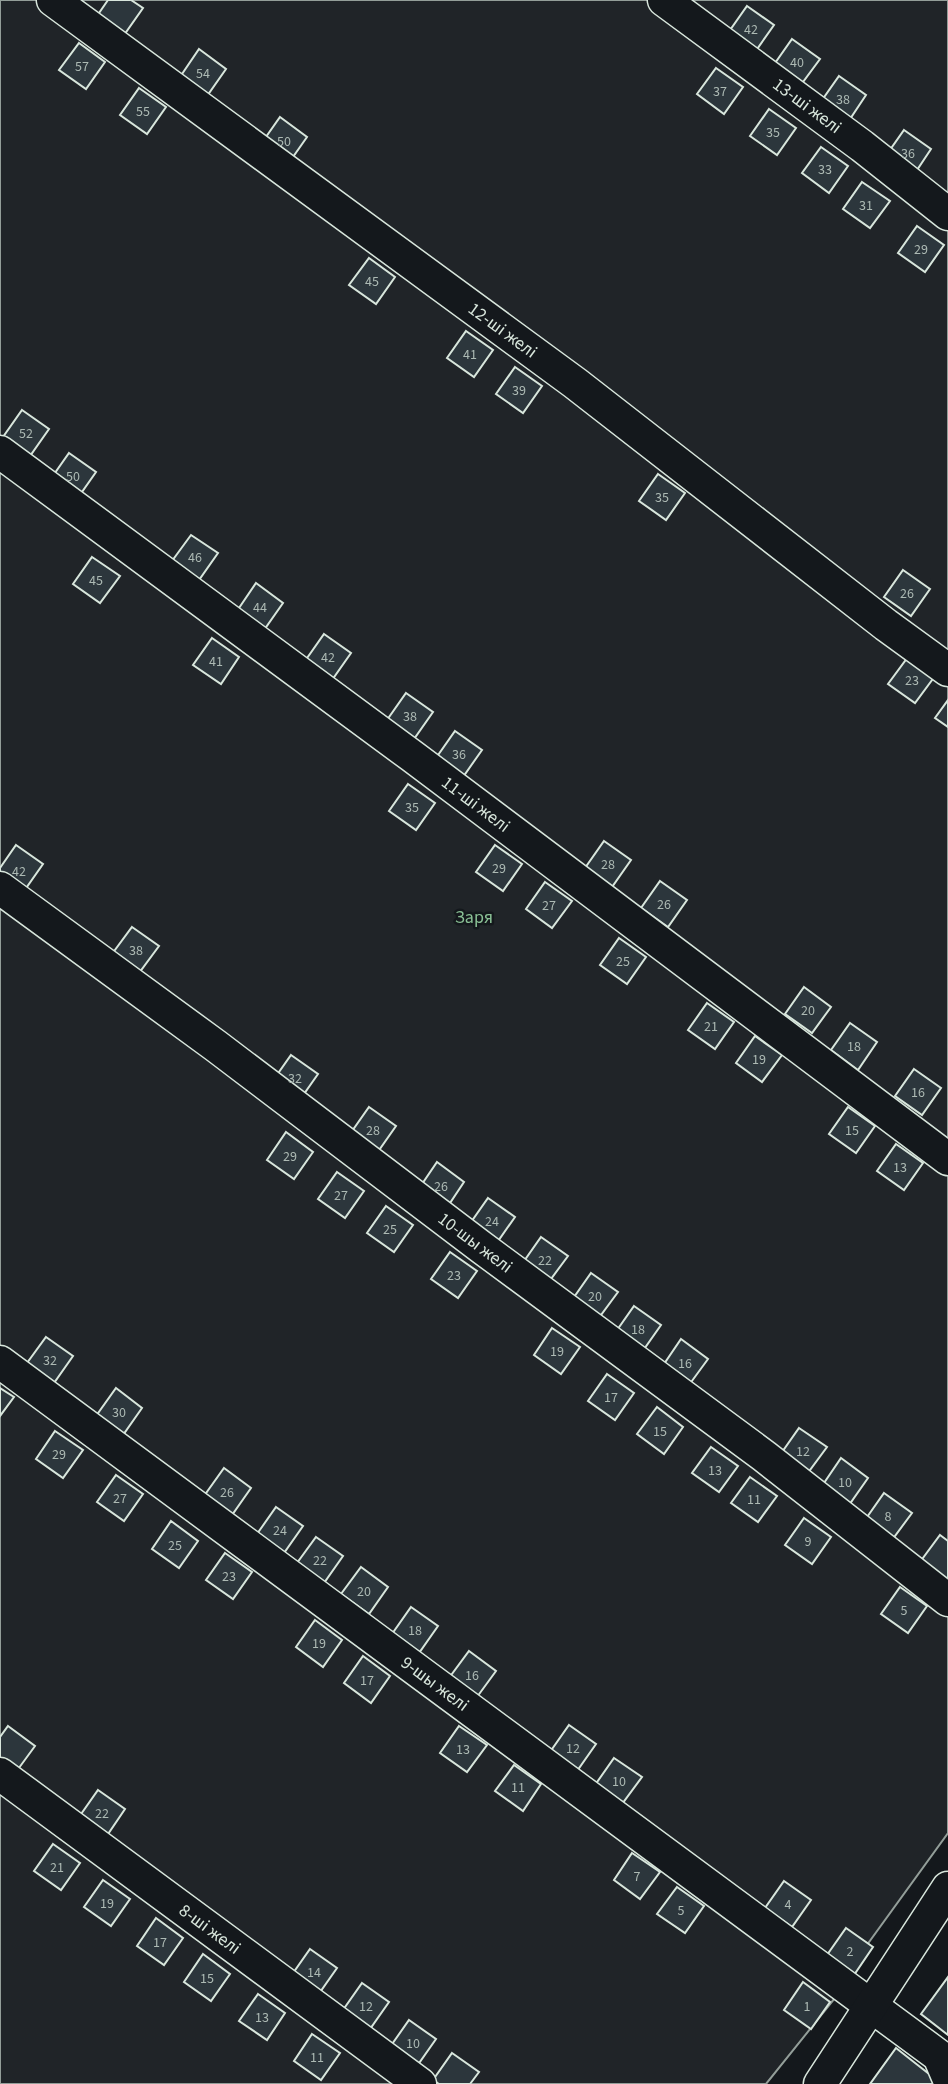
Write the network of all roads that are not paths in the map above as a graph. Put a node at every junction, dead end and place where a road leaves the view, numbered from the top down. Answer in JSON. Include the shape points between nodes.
{"nodes":[{"id":1,"x":53,"y":0,"type":"edge"},
{"id":2,"x":664,"y":0,"type":"edge"},
{"id":3,"x":948,"y":214,"type":"edge"},
{"id":4,"x":0,"y":452,"type":"edge"},
{"id":5,"x":948,"y":670,"type":"edge"},
{"id":6,"x":0,"y":888,"type":"edge"},
{"id":7,"x":948,"y":1159,"type":"edge"},
{"id":8,"x":0,"y":1362,"type":"edge"},
{"id":9,"x":948,"y":1600,"type":"edge"},
{"id":10,"x":0,"y":1774,"type":"edge"},
{"id":11,"x":948,"y":1888,"type":"edge"},
{"id":12,"x":872,"y":2006,"type":"junction"},
{"id":13,"x":948,"y":2077,"type":"edge"},
{"id":14,"x":420,"y":2084,"type":"edge"},
{"id":15,"x":820,"y":2084,"type":"edge"}],
"edges":[{"from":1,"to":5,"type":"street","name":"12-ші желі","via":[[575,383]]},
{"from":2,"to":3,"type":"street","name":"13-ші желі"},
{"from":4,"to":7,"type":"street","name":"11-ші желі"},
{"from":6,"to":9,"type":"street","name":"10-шы желі","via":[[764,1456]]},
{"from":8,"to":12,"type":"street","name":"9-шы желі"},
{"from":10,"to":14,"type":"street","name":"8-ші желі"},
{"from":11,"to":12,"type":"street"},
{"from":12,"to":13,"type":"street","name":"9-шы желі","via":[[939,2056]]},
{"from":12,"to":15,"type":"street"}]}
